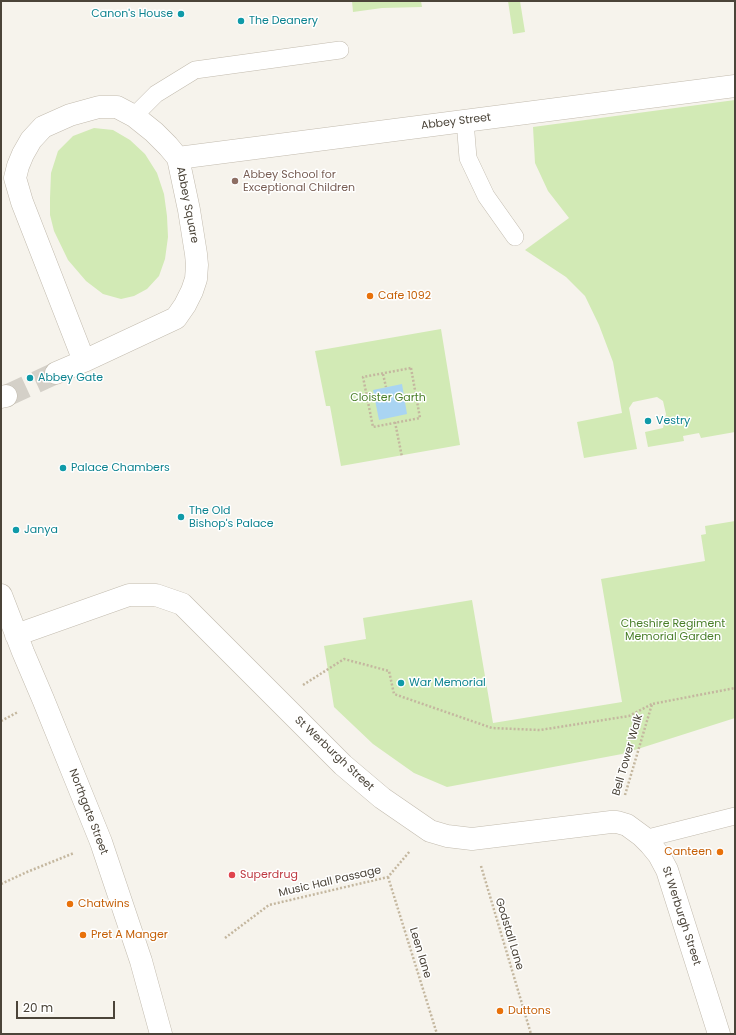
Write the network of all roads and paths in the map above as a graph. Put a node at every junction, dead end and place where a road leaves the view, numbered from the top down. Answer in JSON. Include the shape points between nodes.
{"nodes":[{"id":1,"x":340,"y":50,"type":"dead end"},
{"id":2,"x":735,"y":86,"type":"edge"},
{"id":3,"x":134,"y":116,"type":"junction"},
{"id":4,"x":465,"y":121,"type":"junction"},
{"id":5,"x":178,"y":158,"type":"junction"},
{"id":6,"x":516,"y":237,"type":"dead end"},
{"id":7,"x":84,"y":361,"type":"junction"},
{"id":8,"x":56,"y":373,"type":"tunnel mouth"},
{"id":9,"x":383,"y":374,"type":"junction"},
{"id":10,"x":386,"y":387,"type":"dead end"},
{"id":11,"x":395,"y":422,"type":"junction"},
{"id":12,"x":402,"y":457,"type":"dead end"},
{"id":13,"x":1,"y":595,"type":"edge"},
{"id":14,"x":16,"y":635,"type":"junction"},
{"id":15,"x":735,"y":688,"type":"edge"},
{"id":16,"x":279,"y":701,"type":"junction"},
{"id":17,"x":652,"y":704,"type":"junction"},
{"id":18,"x":735,"y":816,"type":"edge"},
{"id":19,"x":617,"y":822,"type":"junction"},
{"id":20,"x":430,"y":831,"type":"junction"},
{"id":21,"x":472,"y":839,"type":"junction"},
{"id":22,"x":644,"y":839,"type":"junction"},
{"id":23,"x":101,"y":842,"type":"junction"},
{"id":24,"x":388,"y":877,"type":"junction"},
{"id":25,"x":1,"y":884,"type":"edge"},
{"id":26,"x":225,"y":938,"type":"dead end"},
{"id":27,"x":161,"y":1034,"type":"edge"},
{"id":28,"x":437,"y":1034,"type":"edge"},
{"id":29,"x":531,"y":1034,"type":"edge"},
{"id":30,"x":719,"y":1034,"type":"edge"}],
"edges":[{"from":1,"to":3,"type":"lane","via":[[195,70],[156,94]]},
{"from":2,"to":4,"type":"street","name":"Abbey Street"},
{"from":3,"to":5,"type":"street","name":"Abbey Square"},
{"from":3,"to":7,"type":"street","name":"Abbey Square","via":[[117,107],[99,107],[70,115],[43,127],[23,154],[15,178]]},
{"from":4,"to":5,"type":"street","name":"Abbey Street"},
{"from":4,"to":6,"type":"lane","via":[[468,158],[486,196]]},
{"from":5,"to":7,"type":"street","name":"Abbey Square","via":[[196,254],[196,279],[192,291],[176,318]]},
{"from":7,"to":8,"type":"street","name":"Abbey Square"},
{"from":9,"to":10,"type":"path"},
{"from":9,"to":11,"type":"path","via":[[363,378],[373,427]]},
{"from":9,"to":11,"type":"path","via":[[411,368],[420,418]]},
{"from":11,"to":12,"type":"path"},
{"from":13,"to":14,"type":"street","name":"Northgate Street"},
{"from":14,"to":16,"type":"street","name":"St Werburgh Street","via":[[129,595],[156,595],[182,604]]},
{"from":14,"to":23,"type":"street","name":"Northgate Street"},
{"from":15,"to":17,"type":"path","name":"Bell Tower Walk"},
{"from":16,"to":17,"type":"path","via":[[344,659],[389,671],[394,694],[492,728],[547,729],[629,716]]},
{"from":16,"to":20,"type":"street","name":"St Werburgh Street","via":[[343,765],[382,798]]},
{"from":17,"to":19,"type":"path","name":"Bell Tower Walk"},
{"from":18,"to":22,"type":"lane"},
{"from":19,"to":21,"type":"street","name":"St Werburgh Street"},
{"from":19,"to":22,"type":"street","name":"St Werburgh Street","via":[[627,825]]},
{"from":20,"to":21,"type":"street","name":"St Werburgh Street"},
{"from":20,"to":24,"type":"path","name":"Music Hall Passage"},
{"from":21,"to":29,"type":"path","name":"Godstall Lane"},
{"from":22,"to":30,"type":"street","name":"St Werburgh Street","via":[[659,855],[667,870]]},
{"from":23,"to":25,"type":"path"},
{"from":23,"to":27,"type":"street","name":"Northgate Street","via":[[141,961]]},
{"from":24,"to":26,"type":"path","name":"Music Hall Passage","via":[[269,905]]},
{"from":24,"to":28,"type":"path","name":"Leen lane"}]}
